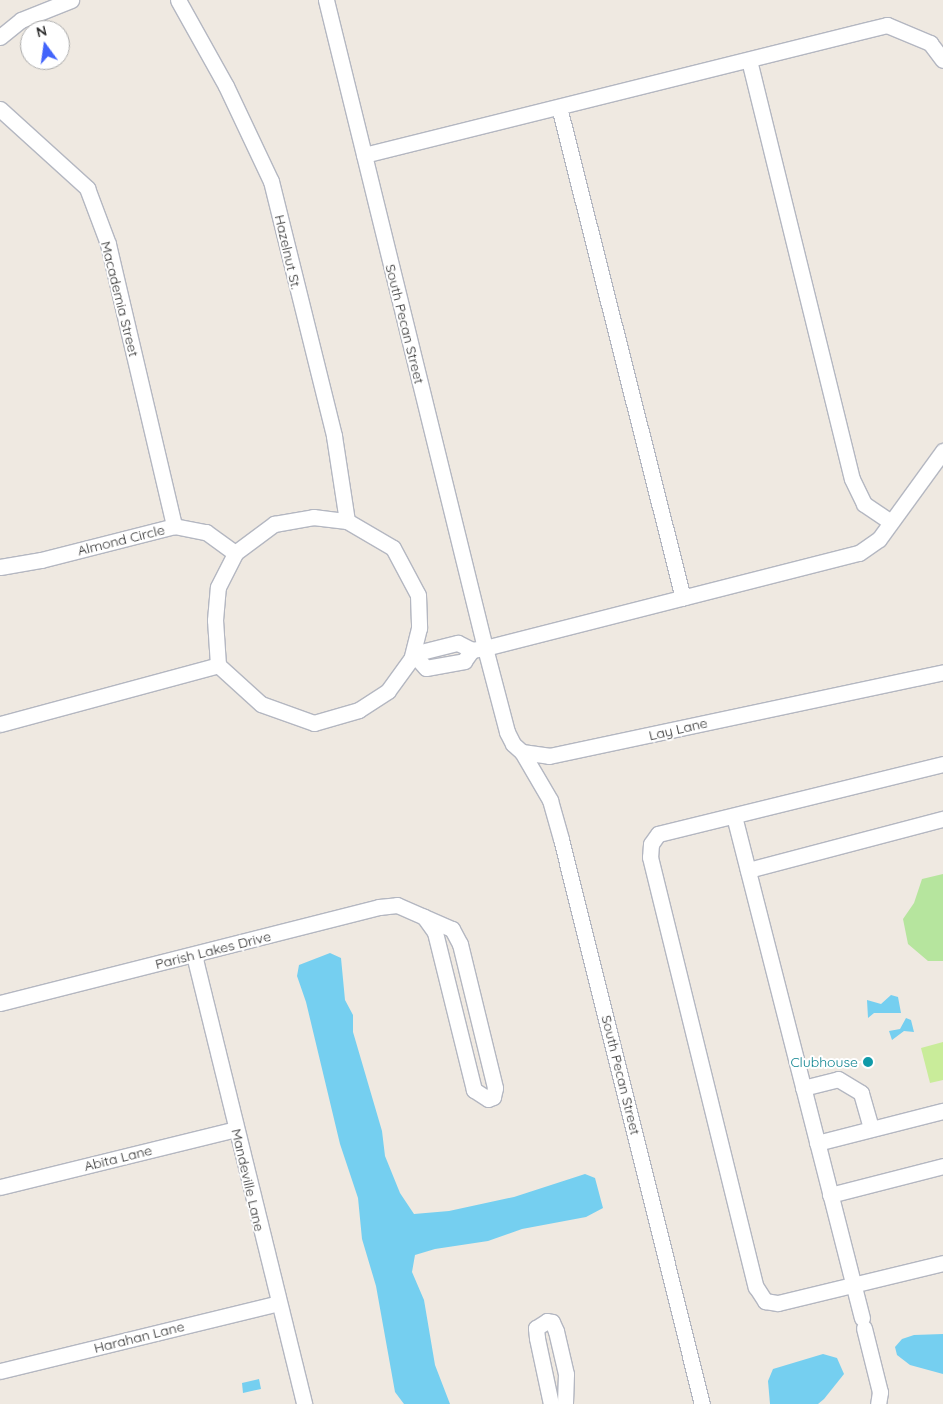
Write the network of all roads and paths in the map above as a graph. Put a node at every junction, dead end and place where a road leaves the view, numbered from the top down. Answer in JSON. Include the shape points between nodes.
{"nodes":[{"id":1,"x":71,"y":0,"type":"edge"},
{"id":2,"x":178,"y":0,"type":"edge"},
{"id":3,"x":326,"y":0,"type":"edge"},
{"id":4,"x":0,"y":37,"type":"edge"},
{"id":5,"x":749,"y":60,"type":"junction"},
{"id":6,"x":943,"y":60,"type":"edge"},
{"id":7,"x":558,"y":107,"type":"junction"},
{"id":8,"x":0,"y":109,"type":"edge"},
{"id":9,"x":364,"y":155,"type":"junction"},
{"id":10,"x":943,"y":451,"type":"edge"},
{"id":11,"x":347,"y":521,"type":"junction"},
{"id":12,"x":891,"y":522,"type":"junction"},
{"id":13,"x":174,"y":526,"type":"junction"},
{"id":14,"x":235,"y":553,"type":"junction"},
{"id":15,"x":0,"y":567,"type":"edge"},
{"id":16,"x":683,"y":598,"type":"junction"},
{"id":17,"x":478,"y":649,"type":"junction"},
{"id":18,"x":414,"y":659,"type":"junction"},
{"id":19,"x":218,"y":665,"type":"junction"},
{"id":20,"x":943,"y":672,"type":"edge"},
{"id":21,"x":0,"y":724,"type":"edge"},
{"id":22,"x":522,"y":752,"type":"junction"},
{"id":23,"x":943,"y":764,"type":"edge"},
{"id":24,"x":734,"y":816,"type":"junction"},
{"id":25,"x":943,"y":819,"type":"edge"},
{"id":26,"x":748,"y":870,"type":"junction"},
{"id":27,"x":424,"y":917,"type":"junction"},
{"id":28,"x":194,"y":955,"type":"junction"},
{"id":29,"x":0,"y":1003,"type":"edge"},
{"id":30,"x":803,"y":1088,"type":"junction"},
{"id":31,"x":943,"y":1111,"type":"edge"},
{"id":32,"x":236,"y":1129,"type":"junction"},
{"id":33,"x":871,"y":1129,"type":"junction"},
{"id":34,"x":817,"y":1143,"type":"junction"},
{"id":35,"x":943,"y":1166,"type":"edge"},
{"id":36,"x":0,"y":1187,"type":"edge"},
{"id":37,"x":830,"y":1195,"type":"junction"},
{"id":38,"x":943,"y":1263,"type":"edge"},
{"id":39,"x":853,"y":1286,"type":"junction"},
{"id":40,"x":278,"y":1303,"type":"junction"},
{"id":41,"x":0,"y":1372,"type":"edge"},
{"id":42,"x":304,"y":1404,"type":"edge"},
{"id":43,"x":551,"y":1404,"type":"edge"},
{"id":44,"x":565,"y":1404,"type":"edge"},
{"id":45,"x":702,"y":1404,"type":"edge"},
{"id":46,"x":878,"y":1404,"type":"edge"}],
"edges":[{"from":1,"to":4,"type":"street","via":[[21,20]]},
{"from":2,"to":11,"type":"street","name":"Hazelnut St.","via":[[226,86],[271,181],[334,436]]},
{"from":3,"to":9,"type":"street","name":"South Pecan Street"},
{"from":5,"to":6,"type":"street","via":[[887,25],[930,42]]},
{"from":5,"to":7,"type":"street"},
{"from":5,"to":12,"type":"street","via":[[852,479],[864,504]]},
{"from":7,"to":9,"type":"street"},
{"from":7,"to":16,"type":"street"},
{"from":8,"to":13,"type":"street","name":"Macademia Street","via":[[86,188],[108,244]]},
{"from":9,"to":17,"type":"street","name":"South Pecan Street"},
{"from":10,"to":12,"type":"street"},
{"from":11,"to":14,"type":"street","via":[[314,517],[274,524]]},
{"from":11,"to":18,"type":"street","via":[[393,548],[418,595]]},
{"from":12,"to":16,"type":"street","via":[[879,539],[859,553]]},
{"from":13,"to":14,"type":"street","name":"Almond Circle","via":[[206,532]]},
{"from":13,"to":15,"type":"street","name":"Almond Circle"},
{"from":14,"to":19,"type":"street","via":[[218,587],[215,620]]},
{"from":16,"to":17,"type":"street"},
{"from":17,"to":18,"type":"street","via":[[458,643],[421,652]]},
{"from":17,"to":22,"type":"street","via":[[506,732]]},
{"from":18,"to":19,"type":"street","via":[[388,691],[359,710],[314,723],[261,704]]},
{"from":19,"to":21,"type":"street"},
{"from":20,"to":22,"type":"street","name":"Lay Lane","via":[[567,753],[549,756]]},
{"from":22,"to":45,"type":"street","name":"South Pecan Street","via":[[550,800],[561,839]]},
{"from":23,"to":24,"type":"street"},
{"from":24,"to":26,"type":"street"},
{"from":24,"to":39,"type":"street","via":[[658,834],[651,844],[650,857],[756,1287],[765,1301],[778,1303]]},
{"from":25,"to":26,"type":"street"},
{"from":26,"to":30,"type":"street"},
{"from":27,"to":27,"type":"street","name":"Parish Lakes Drive","via":[[435,932],[474,1090],[481,1098],[488,1099],[493,1097],[495,1088],[460,944],[452,929]]},
{"from":27,"to":28,"type":"street","name":"Parish Lakes Drive","via":[[397,905],[379,906]]},
{"from":28,"to":29,"type":"street","name":"Parish Lakes Drive"},
{"from":28,"to":32,"type":"street","name":"Mandeville Lane"},
{"from":30,"to":33,"type":"street","via":[[838,1080],[861,1093]]},
{"from":30,"to":34,"type":"street"},
{"from":31,"to":33,"type":"street"},
{"from":32,"to":36,"type":"street","name":"Abita Lane"},
{"from":32,"to":40,"type":"street","name":"Mandeville Lane"},
{"from":33,"to":34,"type":"street"},
{"from":34,"to":37,"type":"street"},
{"from":35,"to":37,"type":"street"},
{"from":37,"to":39,"type":"street"},
{"from":38,"to":39,"type":"street"},
{"from":39,"to":46,"type":"street","via":[[880,1392]]},
{"from":40,"to":41,"type":"street","name":"Harahan Lane"},
{"from":40,"to":42,"type":"street","name":"Mandeville Lane"},
{"from":43,"to":44,"type":"street","via":[[536,1328],[546,1321],[552,1322],[556,1331],[566,1374]]}]}
